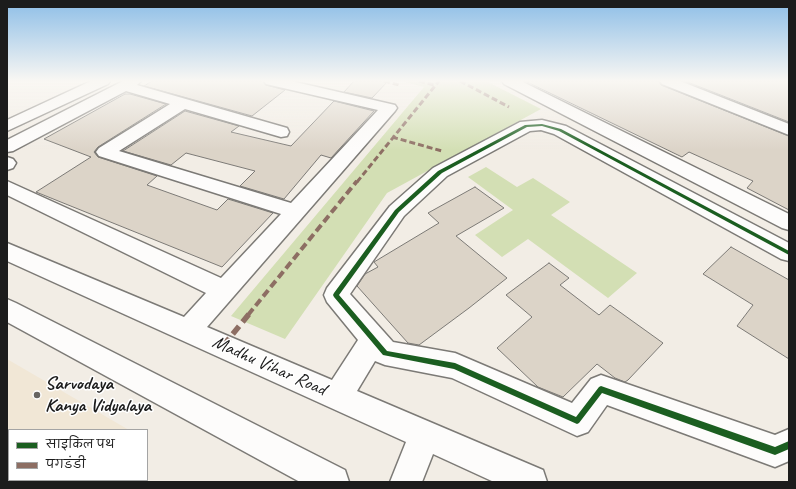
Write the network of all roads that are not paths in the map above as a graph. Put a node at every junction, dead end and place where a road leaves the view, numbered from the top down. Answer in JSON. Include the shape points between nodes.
{"nodes":[{"id":1,"x":23,"y":104,"type":"edge"},
{"id":2,"x":54,"y":104,"type":"edge"},
{"id":3,"x":91,"y":104,"type":"edge"},
{"id":4,"x":182,"y":104,"type":"edge"},
{"id":5,"x":186,"y":104,"type":"edge"},
{"id":6,"x":374,"y":104,"type":"edge"},
{"id":7,"x":554,"y":104,"type":"edge"},
{"id":8,"x":724,"y":104,"type":"edge"},
{"id":9,"x":7,"y":111,"type":"edge"},
{"id":10,"x":7,"y":126,"type":"edge"},
{"id":11,"x":789,"y":130,"type":"edge"},
{"id":12,"x":281,"y":132,"type":"dead end"},
{"id":13,"x":7,"y":147,"type":"edge"},
{"id":14,"x":7,"y":187,"type":"edge"},
{"id":15,"x":296,"y":212,"type":"junction"},
{"id":16,"x":789,"y":223,"type":"edge"},
{"id":17,"x":7,"y":251,"type":"edge"},
{"id":18,"x":789,"y":253,"type":"edge"},
{"id":19,"x":224,"y":291,"type":"junction"},
{"id":20,"x":7,"y":310,"type":"edge"},
{"id":21,"x":188,"y":331,"type":"junction"},
{"id":22,"x":373,"y":339,"type":"junction"},
{"id":23,"x":338,"y":397,"type":"junction"},
{"id":24,"x":425,"y":435,"type":"junction"},
{"id":25,"x":789,"y":445,"type":"edge"},
{"id":26,"x":333,"y":482,"type":"edge"},
{"id":27,"x":406,"y":482,"type":"edge"},
{"id":28,"x":531,"y":482,"type":"edge"}],
"edges":[{"from":1,"to":9,"type":"street"},
{"from":2,"to":10,"type":"street"},
{"from":3,"to":13,"type":"street"},
{"from":4,"to":15,"type":"street","via":[[105,152]]},
{"from":5,"to":12,"type":"street"},
{"from":6,"to":15,"type":"street","via":[[389,108]]},
{"from":7,"to":16,"type":"street"},
{"from":8,"to":11,"type":"street"},
{"from":14,"to":19,"type":"street"},
{"from":15,"to":19,"type":"street"},
{"from":17,"to":21,"type":"street","name":"Madhu Vihar Road"},
{"from":18,"to":22,"type":"street","via":[[560,130],[526,126],[440,172],[397,211],[336,295]]},
{"from":19,"to":21,"type":"street"},
{"from":20,"to":26,"type":"street"},
{"from":21,"to":23,"type":"street","name":"Madhu Vihar Road"},
{"from":22,"to":23,"type":"street"},
{"from":22,"to":25,"type":"street","via":[[385,353],[455,366],[577,421],[601,389],[775,451]]},
{"from":23,"to":24,"type":"street","name":"Madhu Vihar Road"},
{"from":24,"to":27,"type":"street"},
{"from":24,"to":28,"type":"street","name":"Madhu Vihar Road"}]}
